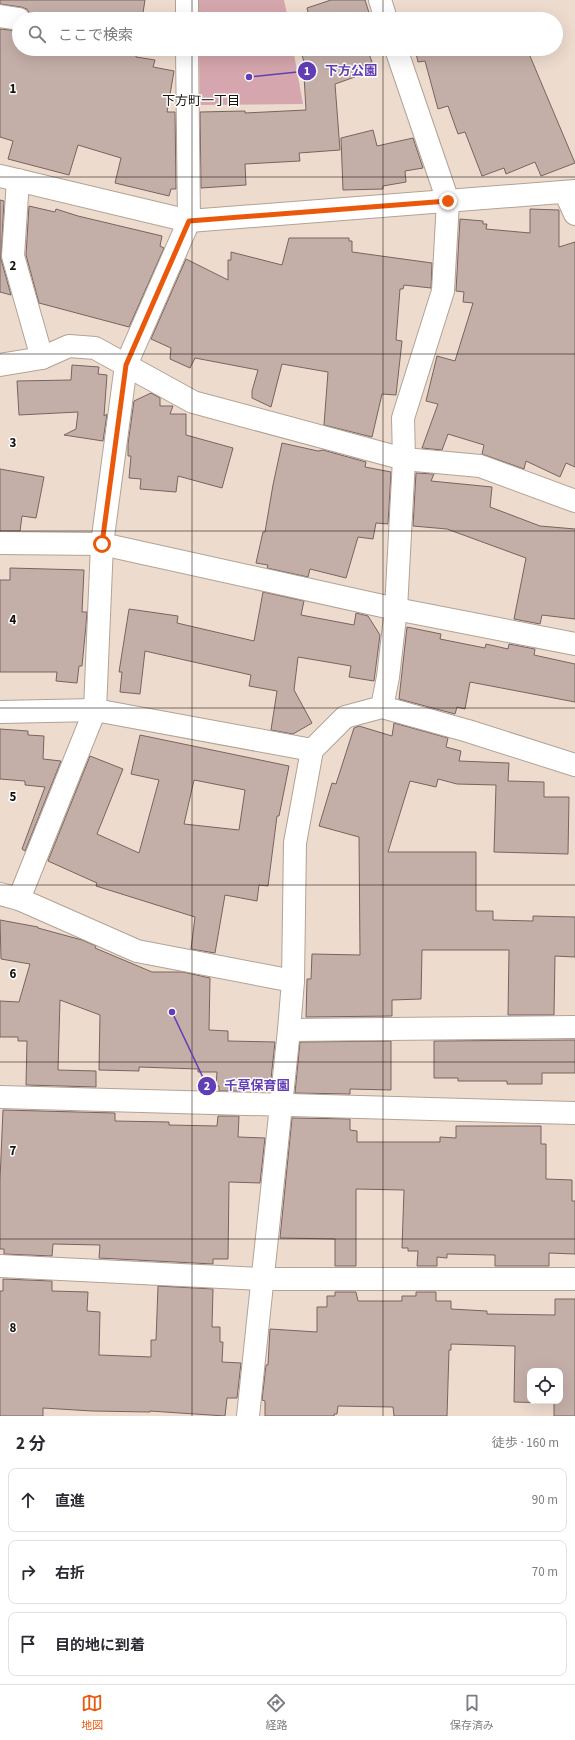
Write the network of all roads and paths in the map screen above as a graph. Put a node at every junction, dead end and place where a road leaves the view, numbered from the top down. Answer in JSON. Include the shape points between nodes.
{"nodes":[{"id":1,"x":187,"y":0,"type":"edge"},
{"id":2,"x":380,"y":0,"type":"edge"},
{"id":3,"x":187,"y":12,"type":"edge"},
{"id":4,"x":384,"y":12,"type":"edge"},
{"id":5,"x":0,"y":16,"type":"edge"},
{"id":6,"x":12,"y":18,"type":"edge"},
{"id":7,"x":187,"y":56,"type":"edge"},
{"id":8,"x":398,"y":56,"type":"edge"},
{"id":9,"x":9,"y":178,"type":"edge"},
{"id":10,"x":570,"y":192,"type":"edge"},
{"id":11,"x":448,"y":201,"type":"junction"},
{"id":12,"x":575,"y":214,"type":"edge"},
{"id":13,"x":189,"y":221,"type":"junction"},
{"id":14,"x":42,"y":358,"type":"junction"},
{"id":15,"x":0,"y":365,"type":"edge"},
{"id":16,"x":126,"y":365,"type":"junction"},
{"id":17,"x":404,"y":459,"type":"junction"},
{"id":18,"x":575,"y":501,"type":"edge"},
{"id":19,"x":0,"y":543,"type":"edge"},
{"id":20,"x":102,"y":544,"type":"junction"},
{"id":21,"x":396,"y":609,"type":"junction"},
{"id":22,"x":575,"y":644,"type":"edge"},
{"id":23,"x":382,"y":707,"type":"junction"},
{"id":24,"x":95,"y":710,"type":"junction"},
{"id":25,"x":0,"y":712,"type":"edge"},
{"id":26,"x":312,"y":750,"type":"junction"},
{"id":27,"x":575,"y":765,"type":"edge"},
{"id":28,"x":9,"y":897,"type":"edge"},
{"id":29,"x":292,"y":981,"type":"junction"},
{"id":30,"x":575,"y":1027,"type":"edge"},
{"id":31,"x":289,"y":1030,"type":"junction"},
{"id":32,"x":0,"y":1097,"type":"edge"},
{"id":33,"x":281,"y":1105,"type":"junction"},
{"id":34,"x":575,"y":1112,"type":"edge"},
{"id":35,"x":0,"y":1266,"type":"edge"},
{"id":36,"x":262,"y":1279,"type":"junction"},
{"id":37,"x":575,"y":1279,"type":"edge"},
{"id":38,"x":248,"y":1416,"type":"edge"}],
"edges":[{"from":1,"to":3,"type":"street"},
{"from":2,"to":4,"type":"street"},
{"from":5,"to":6,"type":"street"},
{"from":7,"to":13,"type":"street"},
{"from":8,"to":11,"type":"street"},
{"from":9,"to":13,"type":"street"},
{"from":9,"to":14,"type":"street","via":[[14,256]]},
{"from":10,"to":11,"type":"street"},
{"from":10,"to":12,"type":"street"},
{"from":11,"to":13,"type":"street"},
{"from":11,"to":17,"type":"street","via":[[443,291],[403,418]]},
{"from":13,"to":16,"type":"street"},
{"from":14,"to":15,"type":"street"},
{"from":14,"to":16,"type":"street","via":[[69,346],[95,348]]},
{"from":16,"to":17,"type":"street","via":[[193,402]]},
{"from":16,"to":20,"type":"street"},
{"from":17,"to":18,"type":"street","via":[[480,466]]},
{"from":17,"to":21,"type":"street"},
{"from":19,"to":20,"type":"street"},
{"from":20,"to":21,"type":"street"},
{"from":20,"to":24,"type":"street"},
{"from":21,"to":22,"type":"street"},
{"from":21,"to":23,"type":"street"},
{"from":23,"to":26,"type":"street","via":[[345,717]]},
{"from":23,"to":27,"type":"street"},
{"from":24,"to":25,"type":"street"},
{"from":24,"to":26,"type":"street"},
{"from":24,"to":28,"type":"street"},
{"from":26,"to":29,"type":"street","via":[[295,843]]},
{"from":28,"to":29,"type":"street","via":[[137,952]]},
{"from":29,"to":31,"type":"street"},
{"from":30,"to":31,"type":"street"},
{"from":31,"to":33,"type":"street"},
{"from":32,"to":33,"type":"street"},
{"from":33,"to":34,"type":"street"},
{"from":33,"to":36,"type":"street"},
{"from":35,"to":36,"type":"street"},
{"from":36,"to":37,"type":"street"},
{"from":36,"to":38,"type":"street"}]}
